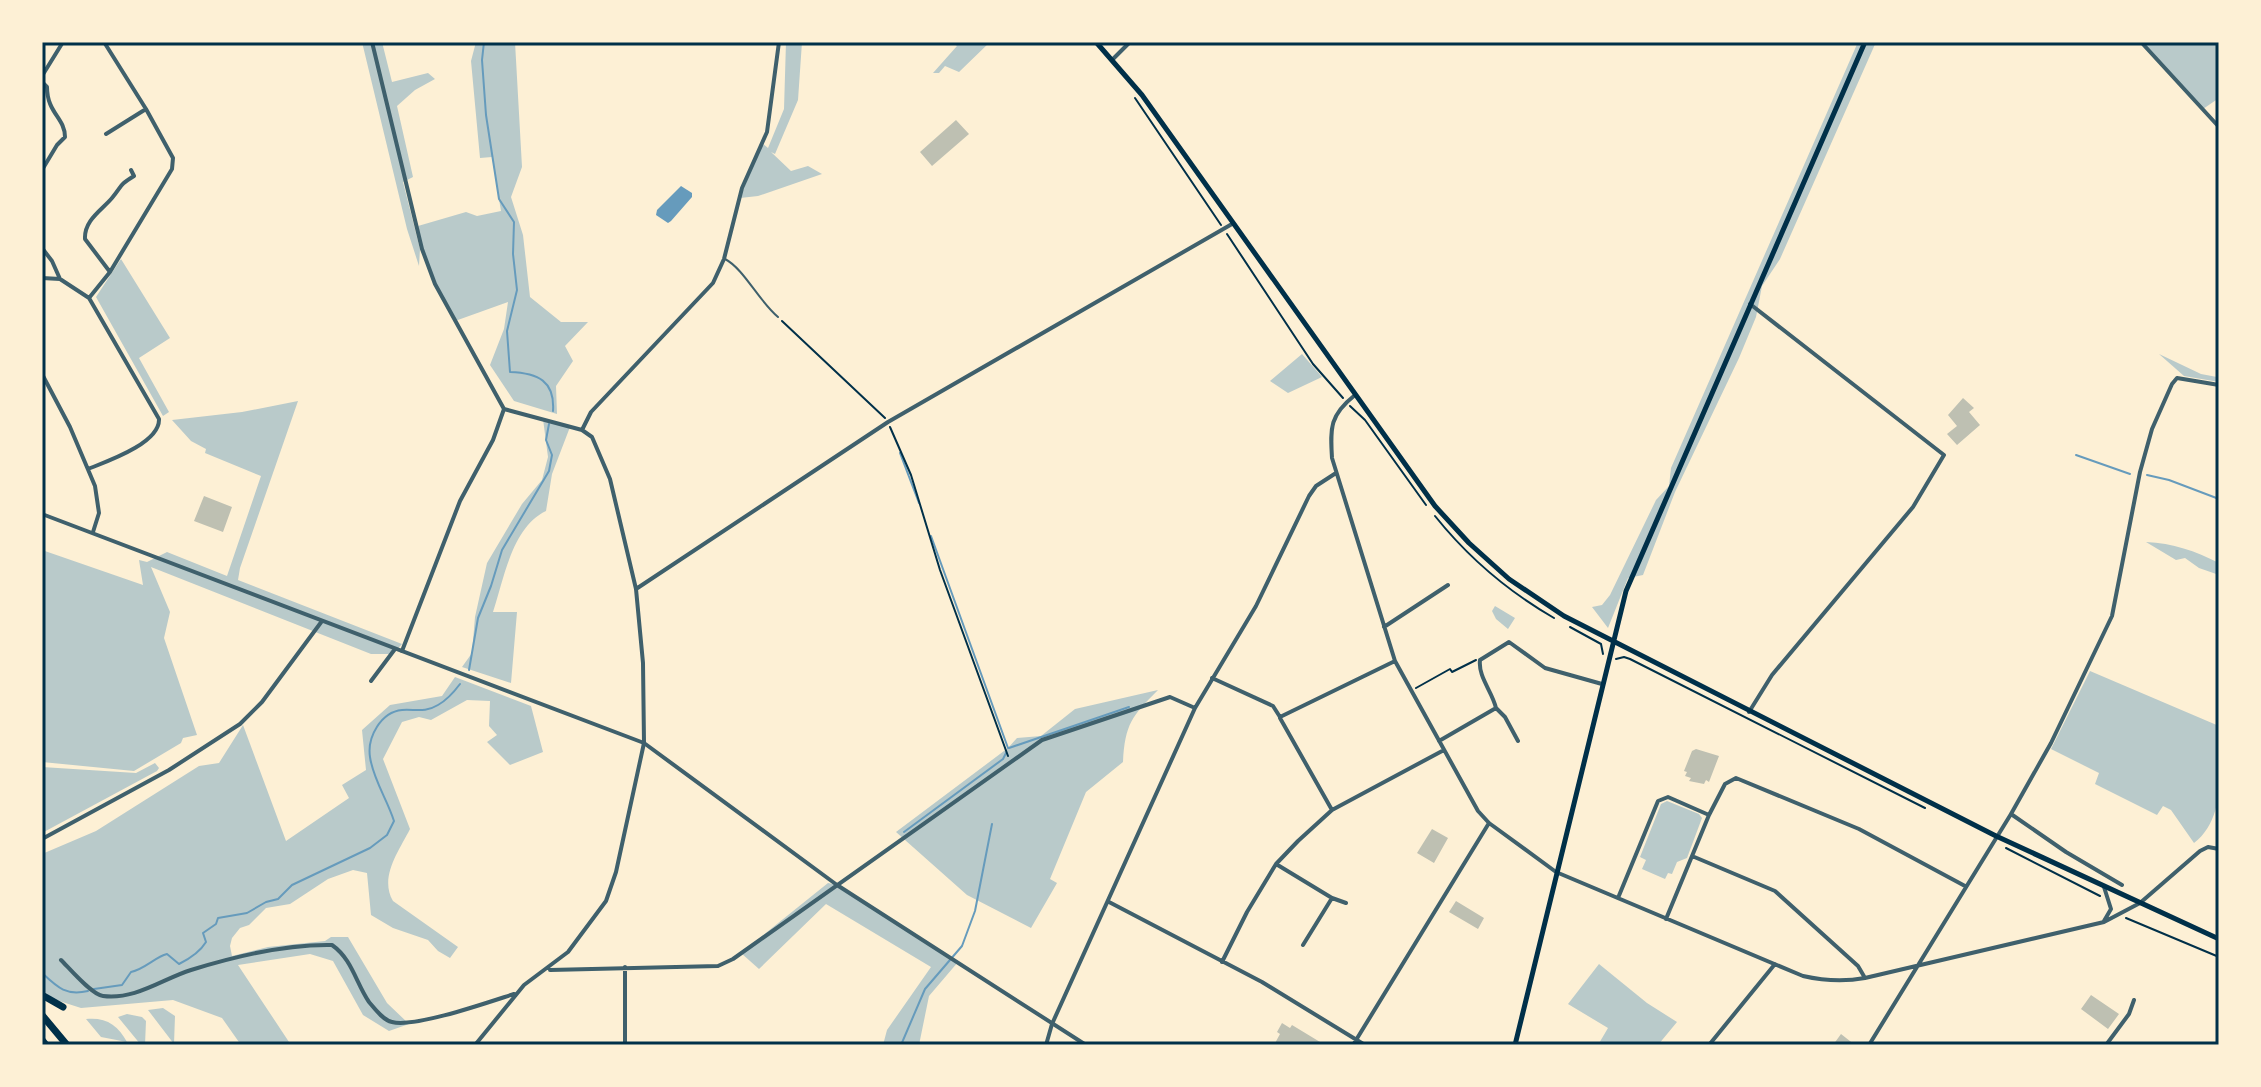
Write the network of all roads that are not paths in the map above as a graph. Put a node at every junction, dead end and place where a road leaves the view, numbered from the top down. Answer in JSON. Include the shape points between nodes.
{"nodes":[{"id":1,"x":63,"y":42,"type":"edge"},
{"id":2,"x":104,"y":42,"type":"edge"},
{"id":3,"x":372,"y":42,"type":"edge"},
{"id":4,"x":779,"y":42,"type":"edge"},
{"id":5,"x":1096,"y":42,"type":"edge"},
{"id":6,"x":1130,"y":42,"type":"edge"},
{"id":7,"x":1865,"y":42,"type":"edge"},
{"id":8,"x":2141,"y":42,"type":"edge"},
{"id":9,"x":1113,"y":59,"type":"junction"},
{"id":10,"x":42,"y":76,"type":"edge"},
{"id":11,"x":42,"y":82,"type":"edge"},
{"id":12,"x":146,"y":109,"type":"junction"},
{"id":13,"x":2219,"y":127,"type":"edge"},
{"id":14,"x":106,"y":134,"type":"dead end"},
{"id":15,"x":42,"y":170,"type":"edge"},
{"id":16,"x":131,"y":170,"type":"dead end"},
{"id":17,"x":1232,"y":224,"type":"junction"},
{"id":18,"x":42,"y":248,"type":"edge"},
{"id":19,"x":724,"y":259,"type":"junction"},
{"id":20,"x":110,"y":272,"type":"junction"},
{"id":21,"x":42,"y":278,"type":"edge"},
{"id":22,"x":60,"y":279,"type":"junction"},
{"id":23,"x":89,"y":298,"type":"junction"},
{"id":24,"x":1750,"y":304,"type":"junction"},
{"id":25,"x":778,"y":317,"type":"road end"},
{"id":26,"x":42,"y":374,"type":"edge"},
{"id":27,"x":2219,"y":385,"type":"edge"},
{"id":28,"x":1355,"y":395,"type":"junction"},
{"id":29,"x":504,"y":409,"type":"junction"},
{"id":30,"x":582,"y":430,"type":"junction"},
{"id":31,"x":88,"y":469,"type":"junction"},
{"id":32,"x":1336,"y":473,"type":"junction"},
{"id":33,"x":42,"y":514,"type":"edge"},
{"id":34,"x":93,"y":532,"type":"junction"},
{"id":35,"x":1448,"y":585,"type":"dead end"},
{"id":36,"x":636,"y":589,"type":"junction"},
{"id":37,"x":322,"y":621,"type":"junction"},
{"id":38,"x":1384,"y":627,"type":"junction"},
{"id":39,"x":1612,"y":641,"type":"junction"},
{"id":40,"x":395,"y":649,"type":"junction"},
{"id":41,"x":402,"y":651,"type":"junction"},
{"id":42,"x":390,"y":659,"type":"junction"},
{"id":43,"x":1395,"y":661,"type":"junction"},
{"id":44,"x":396,"y":666,"type":"dead end"},
{"id":45,"x":1212,"y":678,"type":"junction"},
{"id":46,"x":371,"y":681,"type":"dead end"},
{"id":47,"x":1602,"y":684,"type":"junction"},
{"id":48,"x":1195,"y":708,"type":"junction"},
{"id":49,"x":1496,"y":708,"type":"junction"},
{"id":50,"x":1749,"y":712,"type":"junction"},
{"id":51,"x":1280,"y":717,"type":"junction"},
{"id":52,"x":1439,"y":741,"type":"junction"},
{"id":53,"x":1518,"y":741,"type":"dead end"},
{"id":54,"x":644,"y":743,"type":"junction"},
{"id":55,"x":1444,"y":750,"type":"junction"},
{"id":56,"x":1332,"y":810,"type":"junction"},
{"id":57,"x":2011,"y":814,"type":"junction"},
{"id":58,"x":1709,"y":815,"type":"junction"},
{"id":59,"x":1489,"y":823,"type":"junction"},
{"id":60,"x":1996,"y":836,"type":"junction"},
{"id":61,"x":42,"y":839,"type":"edge"},
{"id":62,"x":2219,"y":849,"type":"edge"},
{"id":63,"x":1692,"y":856,"type":"junction"},
{"id":64,"x":1276,"y":864,"type":"junction"},
{"id":65,"x":1556,"y":872,"type":"junction"},
{"id":66,"x":837,"y":885,"type":"junction"},
{"id":67,"x":2122,"y":885,"type":"dead end"},
{"id":68,"x":1966,"y":886,"type":"junction"},
{"id":69,"x":2104,"y":887,"type":"junction"},
{"id":70,"x":1332,"y":898,"type":"junction"},
{"id":71,"x":1618,"y":898,"type":"junction"},
{"id":72,"x":1108,"y":901,"type":"junction"},
{"id":73,"x":1346,"y":903,"type":"dead end"},
{"id":74,"x":2140,"y":903,"type":"junction"},
{"id":75,"x":1666,"y":919,"type":"junction"},
{"id":76,"x":2104,"y":922,"type":"junction"},
{"id":77,"x":2219,"y":939,"type":"edge"},
{"id":78,"x":1303,"y":945,"type":"dead end"},
{"id":79,"x":61,"y":960,"type":"dead end"},
{"id":80,"x":1222,"y":962,"type":"junction"},
{"id":81,"x":1775,"y":964,"type":"junction"},
{"id":82,"x":1918,"y":965,"type":"junction"},
{"id":83,"x":625,"y":967,"type":"junction"},
{"id":84,"x":547,"y":970,"type":"junction"},
{"id":85,"x":1865,"y":978,"type":"junction"},
{"id":86,"x":515,"y":994,"type":"junction"},
{"id":87,"x":42,"y":995,"type":"edge"},
{"id":88,"x":2134,"y":1000,"type":"dead end"},
{"id":89,"x":63,"y":1007,"type":"dead end"},
{"id":90,"x":42,"y":1015,"type":"edge"},
{"id":91,"x":1052,"y":1024,"type":"junction"},
{"id":92,"x":42,"y":1040,"type":"edge"},
{"id":93,"x":1354,"y":1043,"type":"edge"},
{"id":94,"x":46,"y":1045,"type":"edge"},
{"id":95,"x":67,"y":1045,"type":"edge"},
{"id":96,"x":475,"y":1045,"type":"edge"},
{"id":97,"x":625,"y":1045,"type":"edge"},
{"id":98,"x":1046,"y":1045,"type":"edge"},
{"id":99,"x":1086,"y":1045,"type":"edge"},
{"id":100,"x":1365,"y":1045,"type":"edge"},
{"id":101,"x":1515,"y":1045,"type":"edge"},
{"id":102,"x":1709,"y":1045,"type":"edge"},
{"id":103,"x":1869,"y":1045,"type":"edge"},
{"id":104,"x":2106,"y":1045,"type":"edge"}],
"edges":[{"from":1,"to":10,"type":"street"},
{"from":2,"to":12,"type":"street"},
{"from":3,"to":29,"type":"street","via":[[422,249],[435,284]]},
{"from":4,"to":19,"type":"street","via":[[767,132],[742,188]]},
{"from":5,"to":9,"type":"main road"},
{"from":6,"to":9,"type":"street"},
{"from":7,"to":24,"type":"main road"},
{"from":8,"to":13,"type":"street"},
{"from":9,"to":17,"type":"main road"},
{"from":11,"to":15,"type":"street","via":[[47,102],[65,130]]},
{"from":12,"to":14,"type":"street"},
{"from":12,"to":20,"type":"street","via":[[173,158],[172,169]]},
{"from":16,"to":20,"type":"street","via":[[134,176],[98,209],[84,234]]},
{"from":17,"to":28,"type":"main road"},
{"from":17,"to":36,"type":"street","via":[[888,422]]},
{"from":18,"to":22,"type":"street"},
{"from":19,"to":25,"type":"lane","via":[[735,264]]},
{"from":19,"to":30,"type":"street","via":[[713,283],[591,412]]},
{"from":20,"to":23,"type":"street"},
{"from":21,"to":22,"type":"street"},
{"from":22,"to":23,"type":"street"},
{"from":23,"to":31,"type":"street","via":[[160,425],[151,437]]},
{"from":24,"to":39,"type":"main road","via":[[1626,591]]},
{"from":24,"to":50,"type":"street","via":[[1944,455],[1913,507],[1772,675]]},
{"from":26,"to":31,"type":"street"},
{"from":27,"to":57,"type":"street","via":[[2177,378],[2172,384],[2140,472],[2112,616]]},
{"from":28,"to":32,"type":"street","via":[[1339,408],[1330,434]]},
{"from":28,"to":39,"type":"main road","via":[[1435,506],[1469,543],[1509,579]]},
{"from":29,"to":30,"type":"street"},
{"from":29,"to":41,"type":"street","via":[[449,529]]},
{"from":30,"to":36,"type":"street","via":[[592,437],[610,479]]},
{"from":31,"to":34,"type":"street","via":[[99,500]]},
{"from":32,"to":38,"type":"street"},
{"from":32,"to":45,"type":"street","via":[[1309,496],[1256,606]]},
{"from":33,"to":34,"type":"street"},
{"from":34,"to":37,"type":"street"},
{"from":35,"to":38,"type":"street"},
{"from":36,"to":54,"type":"street"},
{"from":37,"to":40,"type":"street"},
{"from":37,"to":61,"type":"street","via":[[240,724],[169,770]]},
{"from":38,"to":43,"type":"street"},
{"from":39,"to":47,"type":"main road"},
{"from":39,"to":50,"type":"main road"},
{"from":40,"to":41,"type":"street"},
{"from":40,"to":42,"type":"street"},
{"from":41,"to":54,"type":"street"},
{"from":42,"to":44,"type":"street"},
{"from":42,"to":46,"type":"street"},
{"from":43,"to":51,"type":"street"},
{"from":43,"to":52,"type":"street"},
{"from":45,"to":48,"type":"street"},
{"from":45,"to":51,"type":"street","via":[[1273,706]]},
{"from":47,"to":49,"type":"street","via":[[1545,668],[1509,642],[1480,660]]},
{"from":47,"to":65,"type":"main road"},
{"from":48,"to":66,"type":"street","via":[[1170,697],[1042,740]]},
{"from":48,"to":72,"type":"street"},
{"from":49,"to":52,"type":"street"},
{"from":49,"to":53,"type":"street"},
{"from":50,"to":60,"type":"main road"},
{"from":51,"to":56,"type":"street"},
{"from":52,"to":55,"type":"street"},
{"from":54,"to":66,"type":"street"},
{"from":54,"to":84,"type":"street","via":[[606,901],[568,952]]},
{"from":55,"to":56,"type":"street"},
{"from":55,"to":59,"type":"street"},
{"from":56,"to":64,"type":"street"},
{"from":57,"to":60,"type":"street"},
{"from":57,"to":67,"type":"street"},
{"from":58,"to":63,"type":"street"},
{"from":58,"to":68,"type":"street","via":[[1729,781],[1742,779],[1859,829]]},
{"from":58,"to":71,"type":"street","via":[[1668,797],[1658,801]]},
{"from":59,"to":65,"type":"street"},
{"from":59,"to":93,"type":"street"},
{"from":60,"to":68,"type":"street"},
{"from":60,"to":69,"type":"main road"},
{"from":62,"to":74,"type":"street","via":[[2200,851]]},
{"from":63,"to":75,"type":"street"},
{"from":63,"to":85,"type":"street","via":[[1775,891]]},
{"from":64,"to":70,"type":"street"},
{"from":64,"to":80,"type":"street"},
{"from":65,"to":71,"type":"street"},
{"from":65,"to":101,"type":"main road"},
{"from":66,"to":83,"type":"street","via":[[718,966]]},
{"from":66,"to":91,"type":"street"},
{"from":68,"to":82,"type":"street"},
{"from":69,"to":74,"type":"main road"},
{"from":69,"to":76,"type":"street","via":[[2111,902]]},
{"from":70,"to":73,"type":"street"},
{"from":70,"to":78,"type":"street"},
{"from":71,"to":75,"type":"street"},
{"from":72,"to":80,"type":"street"},
{"from":72,"to":91,"type":"street"},
{"from":74,"to":76,"type":"street"},
{"from":74,"to":77,"type":"main road"},
{"from":75,"to":81,"type":"street"},
{"from":76,"to":82,"type":"street"},
{"from":79,"to":86,"type":"street","via":[[95,993],[106,996],[145,991],[189,971],[268,951],[332,945],[371,1004],[393,1022]]},
{"from":80,"to":93,"type":"street","via":[[1291,999]]},
{"from":81,"to":85,"type":"street","via":[[1825,981]]},
{"from":81,"to":102,"type":"street"},
{"from":82,"to":85,"type":"street"},
{"from":82,"to":103,"type":"street"},
{"from":83,"to":84,"type":"street"},
{"from":83,"to":97,"type":"street"},
{"from":84,"to":86,"type":"street"},
{"from":86,"to":96,"type":"street"},
{"from":87,"to":89,"type":"highway"},
{"from":88,"to":104,"type":"street"},
{"from":90,"to":95,"type":"highway"},
{"from":91,"to":98,"type":"street"},
{"from":91,"to":99,"type":"street"},
{"from":92,"to":94,"type":"highway"},
{"from":93,"to":100,"type":"street"}]}
